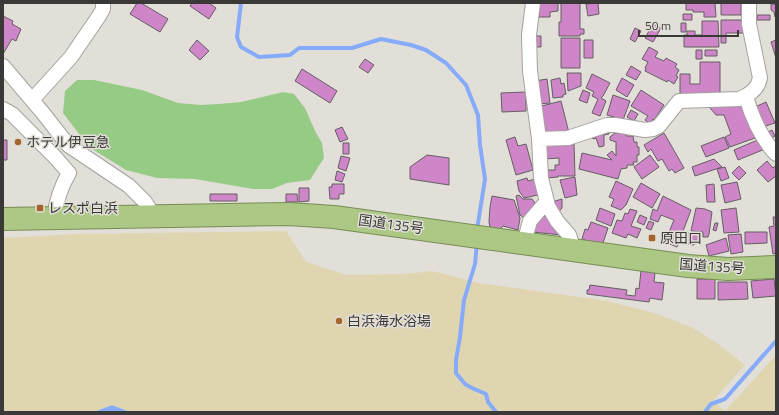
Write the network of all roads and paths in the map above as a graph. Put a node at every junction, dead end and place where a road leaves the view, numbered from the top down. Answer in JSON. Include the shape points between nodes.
{"nodes":[{"id":1,"x":103,"y":3,"type":"edge"},
{"id":2,"x":533,"y":3,"type":"edge"},
{"id":3,"x":749,"y":3,"type":"edge"},
{"id":4,"x":3,"y":66,"type":"edge"},
{"id":5,"x":746,"y":97,"type":"junction"},
{"id":6,"x":32,"y":100,"type":"junction"},
{"id":7,"x":3,"y":108,"type":"edge"},
{"id":8,"x":539,"y":139,"type":"junction"},
{"id":9,"x":776,"y":154,"type":"edge"},
{"id":10,"x":547,"y":201,"type":"junction"},
{"id":11,"x":154,"y":216,"type":"junction"},
{"id":12,"x":54,"y":218,"type":"junction"},
{"id":13,"x":3,"y":219,"type":"edge"},
{"id":14,"x":524,"y":243,"type":"junction"},
{"id":15,"x":574,"y":250,"type":"junction"},
{"id":16,"x":776,"y":267,"type":"edge"}],
"edges":[{"from":1,"to":6,"type":"street","via":[[103,9],[87,36]]},
{"from":2,"to":8,"type":"street","via":[[529,35],[530,71]]},
{"from":3,"to":5,"type":"street","via":[[749,24],[760,78],[757,87]]},
{"from":4,"to":6,"type":"street"},
{"from":5,"to":8,"type":"street","via":[[679,101],[659,126],[653,129],[607,125],[568,138]]},
{"from":5,"to":9,"type":"street","via":[[763,138]]},
{"from":6,"to":11,"type":"street","via":[[68,145],[129,186],[146,202]]},
{"from":7,"to":12,"type":"street","via":[[55,157],[69,174],[56,203]]},
{"from":8,"to":10,"type":"street","via":[[541,178]]},
{"from":10,"to":14,"type":"street","via":[[530,221]]},
{"from":10,"to":15,"type":"street","via":[[557,221],[569,235]]},
{"from":11,"to":12,"type":"highway","name":"国道135号"},
{"from":11,"to":14,"type":"highway","name":"国道135号","via":[[289,214],[334,217]]},
{"from":12,"to":13,"type":"highway","name":"国道135号"},
{"from":14,"to":15,"type":"highway","name":"国道135号"},
{"from":15,"to":16,"type":"highway","name":"国道135号","via":[[688,266],[728,269]]}]}
